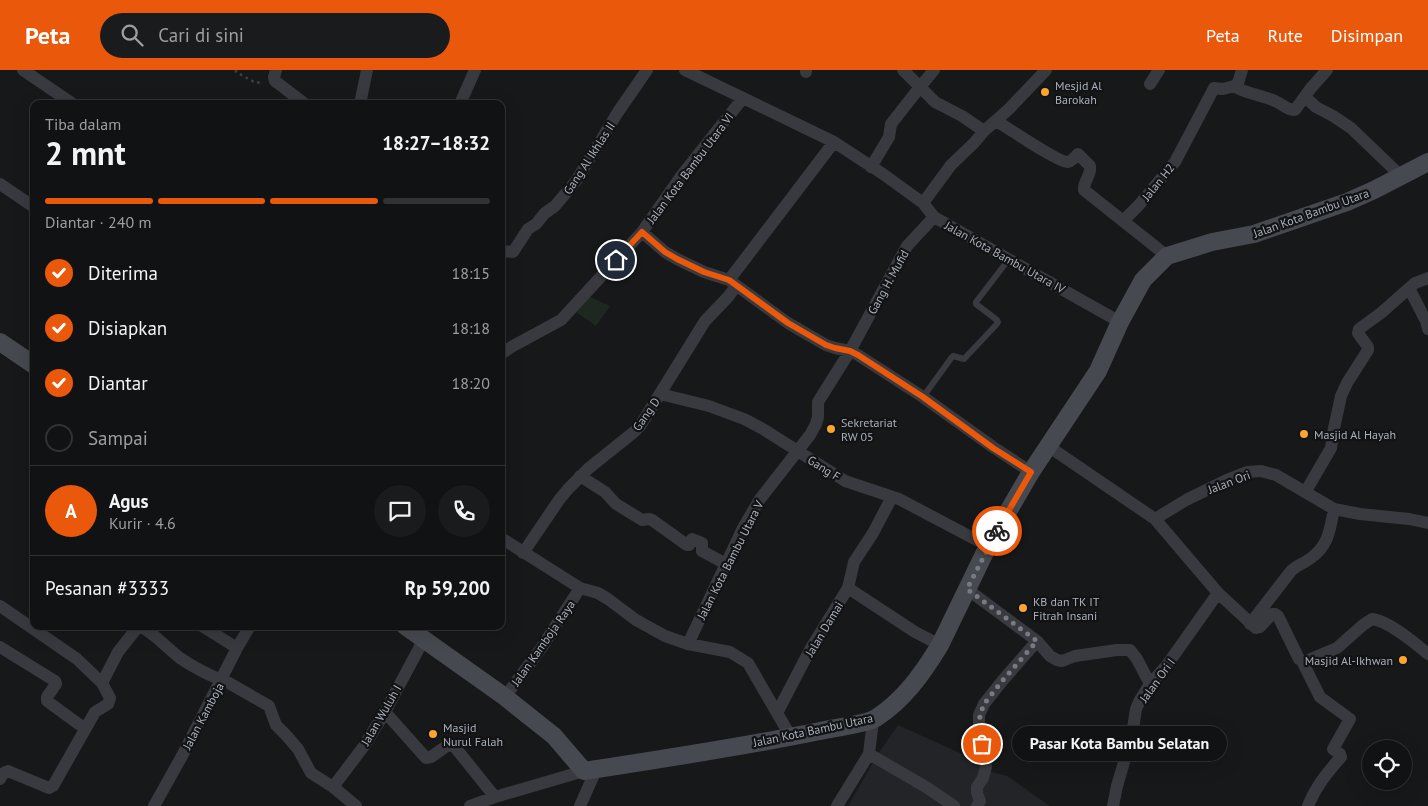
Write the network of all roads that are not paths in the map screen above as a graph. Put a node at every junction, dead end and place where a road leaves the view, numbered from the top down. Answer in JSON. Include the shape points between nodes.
{"nodes":[{"id":1,"x":23,"y":70,"type":"edge"},
{"id":2,"x":368,"y":70,"type":"edge"},
{"id":3,"x":647,"y":70,"type":"edge"},
{"id":4,"x":685,"y":70,"type":"edge"},
{"id":5,"x":904,"y":70,"type":"edge"},
{"id":6,"x":934,"y":70,"type":"edge"},
{"id":7,"x":1046,"y":70,"type":"edge"},
{"id":8,"x":1159,"y":70,"type":"edge"},
{"id":9,"x":1242,"y":70,"type":"edge"},
{"id":10,"x":1328,"y":70,"type":"edge"},
{"id":11,"x":474,"y":71,"type":"edge"},
{"id":12,"x":275,"y":76,"type":"edge"},
{"id":13,"x":712,"y":76,"type":"edge"},
{"id":14,"x":1150,"y":84,"type":"dead end"},
{"id":15,"x":1234,"y":86,"type":"junction"},
{"id":16,"x":920,"y":87,"type":"junction"},
{"id":17,"x":1305,"y":97,"type":"junction"},
{"id":18,"x":743,"y":98,"type":"junction"},
{"id":19,"x":67,"y":100,"type":"edge"},
{"id":20,"x":300,"y":100,"type":"edge"},
{"id":21,"x":361,"y":100,"type":"edge"},
{"id":22,"x":462,"y":100,"type":"edge"},
{"id":23,"x":996,"y":121,"type":"junction"},
{"id":24,"x":984,"y":131,"type":"junction"},
{"id":25,"x":834,"y":142,"type":"junction"},
{"id":26,"x":1428,"y":162,"type":"edge"},
{"id":27,"x":871,"y":167,"type":"junction"},
{"id":28,"x":1401,"y":176,"type":"junction"},
{"id":29,"x":0,"y":184,"type":"edge"},
{"id":30,"x":923,"y":203,"type":"junction"},
{"id":31,"x":30,"y":204,"type":"edge"},
{"id":32,"x":934,"y":217,"type":"junction"},
{"id":33,"x":1123,"y":221,"type":"junction"},
{"id":34,"x":642,"y":232,"type":"junction"},
{"id":35,"x":505,"y":251,"type":"edge"},
{"id":36,"x":1167,"y":256,"type":"junction"},
{"id":37,"x":1009,"y":259,"type":"junction"},
{"id":38,"x":1428,"y":278,"type":"edge"},
{"id":39,"x":732,"y":283,"type":"junction"},
{"id":40,"x":1409,"y":288,"type":"junction"},
{"id":41,"x":1120,"y":322,"type":"junction"},
{"id":42,"x":1428,"y":329,"type":"edge"},
{"id":43,"x":0,"y":342,"type":"edge"},
{"id":44,"x":505,"y":351,"type":"edge"},
{"id":45,"x":850,"y":351,"type":"junction"},
{"id":46,"x":30,"y":362,"type":"edge"},
{"id":47,"x":660,"y":394,"type":"junction"},
{"id":48,"x":923,"y":397,"type":"junction"},
{"id":49,"x":1048,"y":446,"type":"junction"},
{"id":50,"x":797,"y":450,"type":"junction"},
{"id":51,"x":1031,"y":472,"type":"junction"},
{"id":52,"x":580,"y":476,"type":"junction"},
{"id":53,"x":1306,"y":491,"type":"junction"},
{"id":54,"x":892,"y":497,"type":"junction"},
{"id":55,"x":1334,"y":509,"type":"junction"},
{"id":56,"x":1155,"y":519,"type":"junction"},
{"id":57,"x":1428,"y":523,"type":"edge"},
{"id":58,"x":505,"y":541,"type":"edge"},
{"id":59,"x":988,"y":546,"type":"junction"},
{"id":60,"x":523,"y":553,"type":"junction"},
{"id":61,"x":726,"y":564,"type":"junction"},
{"id":62,"x":580,"y":588,"type":"junction"},
{"id":63,"x":848,"y":588,"type":"junction"},
{"id":64,"x":967,"y":589,"type":"junction"},
{"id":65,"x":1218,"y":593,"type":"junction"},
{"id":66,"x":0,"y":606,"type":"edge"},
{"id":67,"x":1250,"y":624,"type":"junction"},
{"id":68,"x":30,"y":627,"type":"edge"},
{"id":69,"x":35,"y":630,"type":"edge"},
{"id":70,"x":136,"y":630,"type":"edge"},
{"id":71,"x":145,"y":630,"type":"edge"},
{"id":72,"x":208,"y":630,"type":"edge"},
{"id":73,"x":248,"y":630,"type":"edge"},
{"id":74,"x":411,"y":630,"type":"edge"},
{"id":75,"x":424,"y":639,"type":"junction"},
{"id":76,"x":1037,"y":641,"type":"junction"},
{"id":77,"x":688,"y":644,"type":"junction"},
{"id":78,"x":940,"y":645,"type":"junction"},
{"id":79,"x":0,"y":647,"type":"edge"},
{"id":80,"x":237,"y":648,"type":"junction"},
{"id":81,"x":1428,"y":654,"type":"edge"},
{"id":82,"x":1302,"y":661,"type":"junction"},
{"id":83,"x":222,"y":680,"type":"junction"},
{"id":84,"x":102,"y":683,"type":"junction"},
{"id":85,"x":1150,"y":684,"type":"junction"},
{"id":86,"x":505,"y":697,"type":"junction"},
{"id":87,"x":384,"y":712,"type":"junction"},
{"id":88,"x":778,"y":713,"type":"junction"},
{"id":89,"x":874,"y":720,"type":"junction"},
{"id":90,"x":84,"y":728,"type":"junction"},
{"id":91,"x":791,"y":737,"type":"junction"},
{"id":92,"x":869,"y":754,"type":"junction"},
{"id":93,"x":590,"y":770,"type":"junction"},
{"id":94,"x":0,"y":778,"type":"edge"},
{"id":95,"x":333,"y":786,"type":"junction"},
{"id":96,"x":495,"y":797,"type":"junction"},
{"id":97,"x":154,"y":806,"type":"edge"},
{"id":98,"x":356,"y":806,"type":"edge"},
{"id":99,"x":470,"y":806,"type":"edge"},
{"id":100,"x":580,"y":806,"type":"edge"},
{"id":101,"x":837,"y":806,"type":"edge"},
{"id":102,"x":954,"y":806,"type":"edge"},
{"id":103,"x":977,"y":806,"type":"edge"},
{"id":104,"x":1113,"y":806,"type":"edge"},
{"id":105,"x":1308,"y":806,"type":"edge"}],
"edges":[{"from":1,"to":19,"type":"street"},
{"from":2,"to":21,"type":"street"},
{"from":3,"to":35,"type":"street","name":"Gang Al Ikhlas II","via":[[569,191],[528,229],[513,252]]},
{"from":4,"to":13,"type":"street","name":"Jalan Kota Bambu Utara IV"},
{"from":5,"to":16,"type":"street"},
{"from":6,"to":16,"type":"street"},
{"from":7,"to":23,"type":"street"},
{"from":8,"to":14,"type":"street"},
{"from":9,"to":15,"type":"street"},
{"from":10,"to":17,"type":"street"},
{"from":11,"to":22,"type":"street"},
{"from":12,"to":20,"type":"street"},
{"from":13,"to":18,"type":"street","name":"Jalan Kota Bambu Utara IV"},
{"from":15,"to":17,"type":"street","via":[[1291,110],[1295,110]]},
{"from":15,"to":33,"type":"street","name":"Jalan H2","via":[[1214,88],[1175,162]]},
{"from":16,"to":24,"type":"street","via":[[935,102]]},
{"from":16,"to":27,"type":"street","via":[[891,124],[889,137]]},
{"from":17,"to":28,"type":"street","via":[[1351,128]]},
{"from":18,"to":25,"type":"street","name":"Jalan Kota Bambu Utara IV"},
{"from":18,"to":34,"type":"street","name":"Jalan Kota Bambu Utara VI"},
{"from":23,"to":24,"type":"street"},
{"from":23,"to":33,"type":"street","via":[[1060,160],[1067,162],[1078,154],[1091,168],[1084,190]]},
{"from":24,"to":30,"type":"street"},
{"from":25,"to":27,"type":"street","name":"Jalan Kota Bambu Utara IV"},
{"from":25,"to":39,"type":"street","name":"Gang D"},
{"from":26,"to":28,"type":"street","name":"Jalan Kota Bambu Utara"},
{"from":27,"to":30,"type":"street","name":"Jalan Kota Bambu Utara IV"},
{"from":28,"to":36,"type":"street","name":"Jalan Kota Bambu Utara","via":[[1347,202],[1254,234],[1212,242]]},
{"from":29,"to":31,"type":"street"},
{"from":30,"to":32,"type":"street","name":"Jalan Kota Bambu Utara IV"},
{"from":32,"to":37,"type":"street","name":"Jalan Kota Bambu Utara IV"},
{"from":32,"to":45,"type":"street","name":"Gang H. Mufid","via":[[907,246]]},
{"from":33,"to":36,"type":"street"},
{"from":34,"to":39,"type":"street","via":[[677,259]]},
{"from":34,"to":44,"type":"street","name":"Jalan Kota Bambu Utara VI","via":[[561,320]]},
{"from":36,"to":41,"type":"street","name":"Jalan Kota Bambu Utara","via":[[1143,280]]},
{"from":37,"to":41,"type":"street","name":"Jalan Kota Bambu Utara IV"},
{"from":37,"to":48,"type":"lane","via":[[976,302],[998,322],[964,359],[953,356]]},
{"from":38,"to":40,"type":"street"},
{"from":39,"to":45,"type":"street","via":[[788,323],[835,348]]},
{"from":39,"to":47,"type":"street","name":"Gang D","via":[[728,297],[705,322]]},
{"from":40,"to":42,"type":"street"},
{"from":40,"to":53,"type":"street","via":[[1359,329],[1368,350],[1342,396],[1332,433],[1332,448]]},
{"from":41,"to":49,"type":"street","name":"Jalan Kota Bambu Utara","via":[[1098,371]]},
{"from":43,"to":46,"type":"street"},
{"from":45,"to":48,"type":"street"},
{"from":45,"to":50,"type":"street","name":"Jalan Kota Bambu Utara V","via":[[818,402],[814,429]]},
{"from":47,"to":50,"type":"street","name":"Gang F","via":[[722,410]]},
{"from":47,"to":52,"type":"street","name":"Gang D","via":[[648,416],[634,432]]},
{"from":48,"to":51,"type":"street"},
{"from":49,"to":51,"type":"street","name":"Jalan Kota Bambu Utara"},
{"from":49,"to":56,"type":"street"},
{"from":50,"to":54,"type":"street","name":"Gang F","via":[[845,481]]},
{"from":50,"to":61,"type":"street","name":"Jalan Kota Bambu Utara V","via":[[760,499]]},
{"from":51,"to":59,"type":"street","name":"Jalan Kota Bambu Utara"},
{"from":52,"to":60,"type":"street","name":"Gang D","via":[[559,500]]},
{"from":52,"to":61,"type":"street","via":[[635,516],[652,520],[688,545],[692,539],[697,540],[702,543],[702,551]]},
{"from":53,"to":55,"type":"street","name":"Jalan Ori"},
{"from":53,"to":56,"type":"street","name":"Jalan Ori","via":[[1276,474],[1247,472],[1186,500]]},
{"from":54,"to":59,"type":"street","name":"Gang F"},
{"from":54,"to":63,"type":"street","via":[[854,562]]},
{"from":55,"to":57,"type":"street","name":"Jalan Ori"},
{"from":55,"to":67,"type":"street","via":[[1327,542],[1310,559],[1291,570]]},
{"from":56,"to":65,"type":"street"},
{"from":58,"to":60,"type":"street"},
{"from":59,"to":64,"type":"street","name":"Jalan Kota Bambu Utara"},
{"from":60,"to":62,"type":"street"},
{"from":61,"to":77,"type":"street","name":"Jalan Kota Bambu Utara V"},
{"from":62,"to":77,"type":"street","via":[[598,593],[636,620]]},
{"from":62,"to":86,"type":"street","name":"Jalan Kamboja Raya"},
{"from":63,"to":78,"type":"street","name":"Jalan Damai"},
{"from":63,"to":88,"type":"street","name":"Jalan Damai"},
{"from":64,"to":76,"type":"street"},
{"from":64,"to":78,"type":"street","name":"Jalan Kota Bambu Utara"},
{"from":65,"to":67,"type":"street"},
{"from":65,"to":85,"type":"street","name":"Jalan Ori I","via":[[1168,665]]},
{"from":66,"to":68,"type":"street"},
{"from":67,"to":82,"type":"street","via":[[1260,627],[1272,614],[1278,616]]},
{"from":69,"to":84,"type":"street","via":[[77,659]]},
{"from":70,"to":84,"type":"street","via":[[118,652]]},
{"from":71,"to":83,"type":"street","via":[[181,659]]},
{"from":72,"to":80,"type":"street"},
{"from":73,"to":80,"type":"street","name":"Jalan Kamboja"},
{"from":74,"to":75,"type":"street","name":"Jalan Kamboja Raya"},
{"from":75,"to":86,"type":"street","name":"Jalan Kamboja Raya"},
{"from":75,"to":87,"type":"street","name":"Jalan Wuluh I"},
{"from":76,"to":85,"type":"street","via":[[1050,656],[1062,661],[1074,656],[1130,650]]},
{"from":76,"to":103,"type":"street","via":[[984,704],[979,730],[986,767],[977,788],[980,801]]},
{"from":77,"to":88,"type":"street","via":[[730,652],[748,663]]},
{"from":78,"to":89,"type":"street","name":"Jalan Kota Bambu Utara","via":[[898,703]]},
{"from":79,"to":90,"type":"street","via":[[55,681],[47,702]]},
{"from":80,"to":83,"type":"street","name":"Jalan Kamboja"},
{"from":81,"to":82,"type":"street","via":[[1401,633],[1372,619],[1336,648]]},
{"from":82,"to":105,"type":"street","via":[[1320,697],[1350,719],[1333,749],[1341,757],[1320,781]]},
{"from":83,"to":95,"type":"street","via":[[269,706],[276,726],[298,749],[311,773]]},
{"from":83,"to":97,"type":"street","name":"Jalan Kamboja"},
{"from":84,"to":90,"type":"street","via":[[110,701],[96,711]]},
{"from":85,"to":104,"type":"street","name":"Jalan Ori I","via":[[1136,709]]},
{"from":86,"to":93,"type":"street","name":"Jalan Kamboja Raya"},
{"from":87,"to":95,"type":"street","name":"Jalan Wuluh I","via":[[364,746]]},
{"from":87,"to":96,"type":"street","via":[[426,758],[448,745],[454,746]]},
{"from":88,"to":91,"type":"street"},
{"from":89,"to":91,"type":"street","name":"Jalan Kota Bambu Utara"},
{"from":89,"to":92,"type":"street"},
{"from":90,"to":94,"type":"street","via":[[49,788],[8,771]]},
{"from":91,"to":93,"type":"street","name":"Jalan Kota Bambu Utara"},
{"from":92,"to":101,"type":"street"},
{"from":92,"to":102,"type":"street"},
{"from":93,"to":96,"type":"street"},
{"from":93,"to":100,"type":"street"},
{"from":95,"to":98,"type":"street"},
{"from":96,"to":99,"type":"street"}]}
